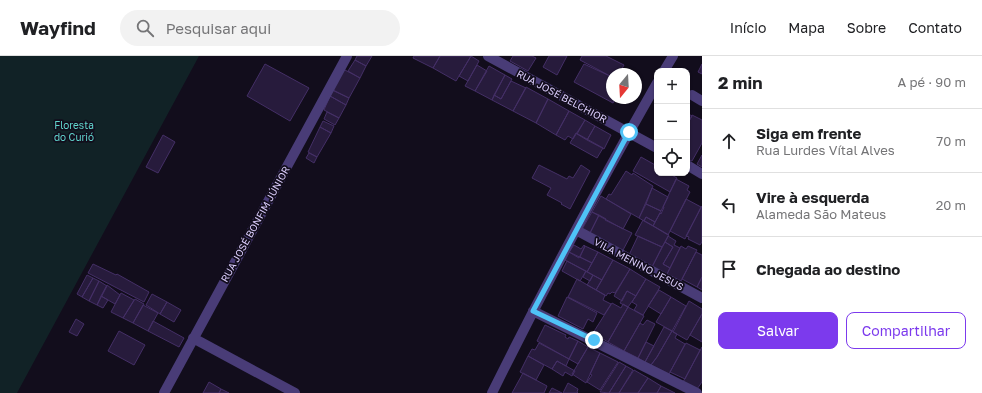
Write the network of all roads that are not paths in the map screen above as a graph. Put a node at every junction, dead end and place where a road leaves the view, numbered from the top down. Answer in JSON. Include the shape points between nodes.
{"nodes":[{"id":1,"x":347,"y":56,"type":"edge"},
{"id":2,"x":488,"y":56,"type":"edge"},
{"id":3,"x":673,"y":56,"type":"edge"},
{"id":4,"x":666,"y":68,"type":"edge"},
{"id":5,"x":654,"y":89,"type":"edge"},
{"id":6,"x":692,"y":95,"type":"dead end"},
{"id":7,"x":702,"y":101,"type":"edge"},
{"id":8,"x":629,"y":132,"type":"junction"},
{"id":9,"x":654,"y":146,"type":"edge"},
{"id":10,"x":690,"y":167,"type":"edge"},
{"id":11,"x":702,"y":174,"type":"edge"},
{"id":12,"x":576,"y":230,"type":"junction"},
{"id":13,"x":702,"y":298,"type":"edge"},
{"id":14,"x":533,"y":311,"type":"junction"},
{"id":15,"x":193,"y":338,"type":"junction"},
{"id":16,"x":164,"y":393,"type":"edge"},
{"id":17,"x":295,"y":393,"type":"edge"},
{"id":18,"x":492,"y":393,"type":"edge"},
{"id":19,"x":697,"y":393,"type":"edge"}],
"edges":[{"from":1,"to":15,"type":"street","name":"RUA JOSÉ BONFIM JÚNIOR"},
{"from":2,"to":8,"type":"street","name":"RUA JOSÉ BELCHIOR"},
{"from":3,"to":4,"type":"street"},
{"from":5,"to":8,"type":"street"},
{"from":6,"to":7,"type":"street"},
{"from":8,"to":9,"type":"street","name":"RUA JOSÉ BELCHIOR"},
{"from":8,"to":12,"type":"street"},
{"from":10,"to":11,"type":"street"},
{"from":12,"to":13,"type":"street","name":"VILA MENINO JESUS"},
{"from":12,"to":14,"type":"street"},
{"from":14,"to":18,"type":"street"},
{"from":14,"to":19,"type":"street"},
{"from":15,"to":16,"type":"street","name":"RUA JOSÉ BONFIM JÚNIOR"},
{"from":15,"to":17,"type":"street"}]}
